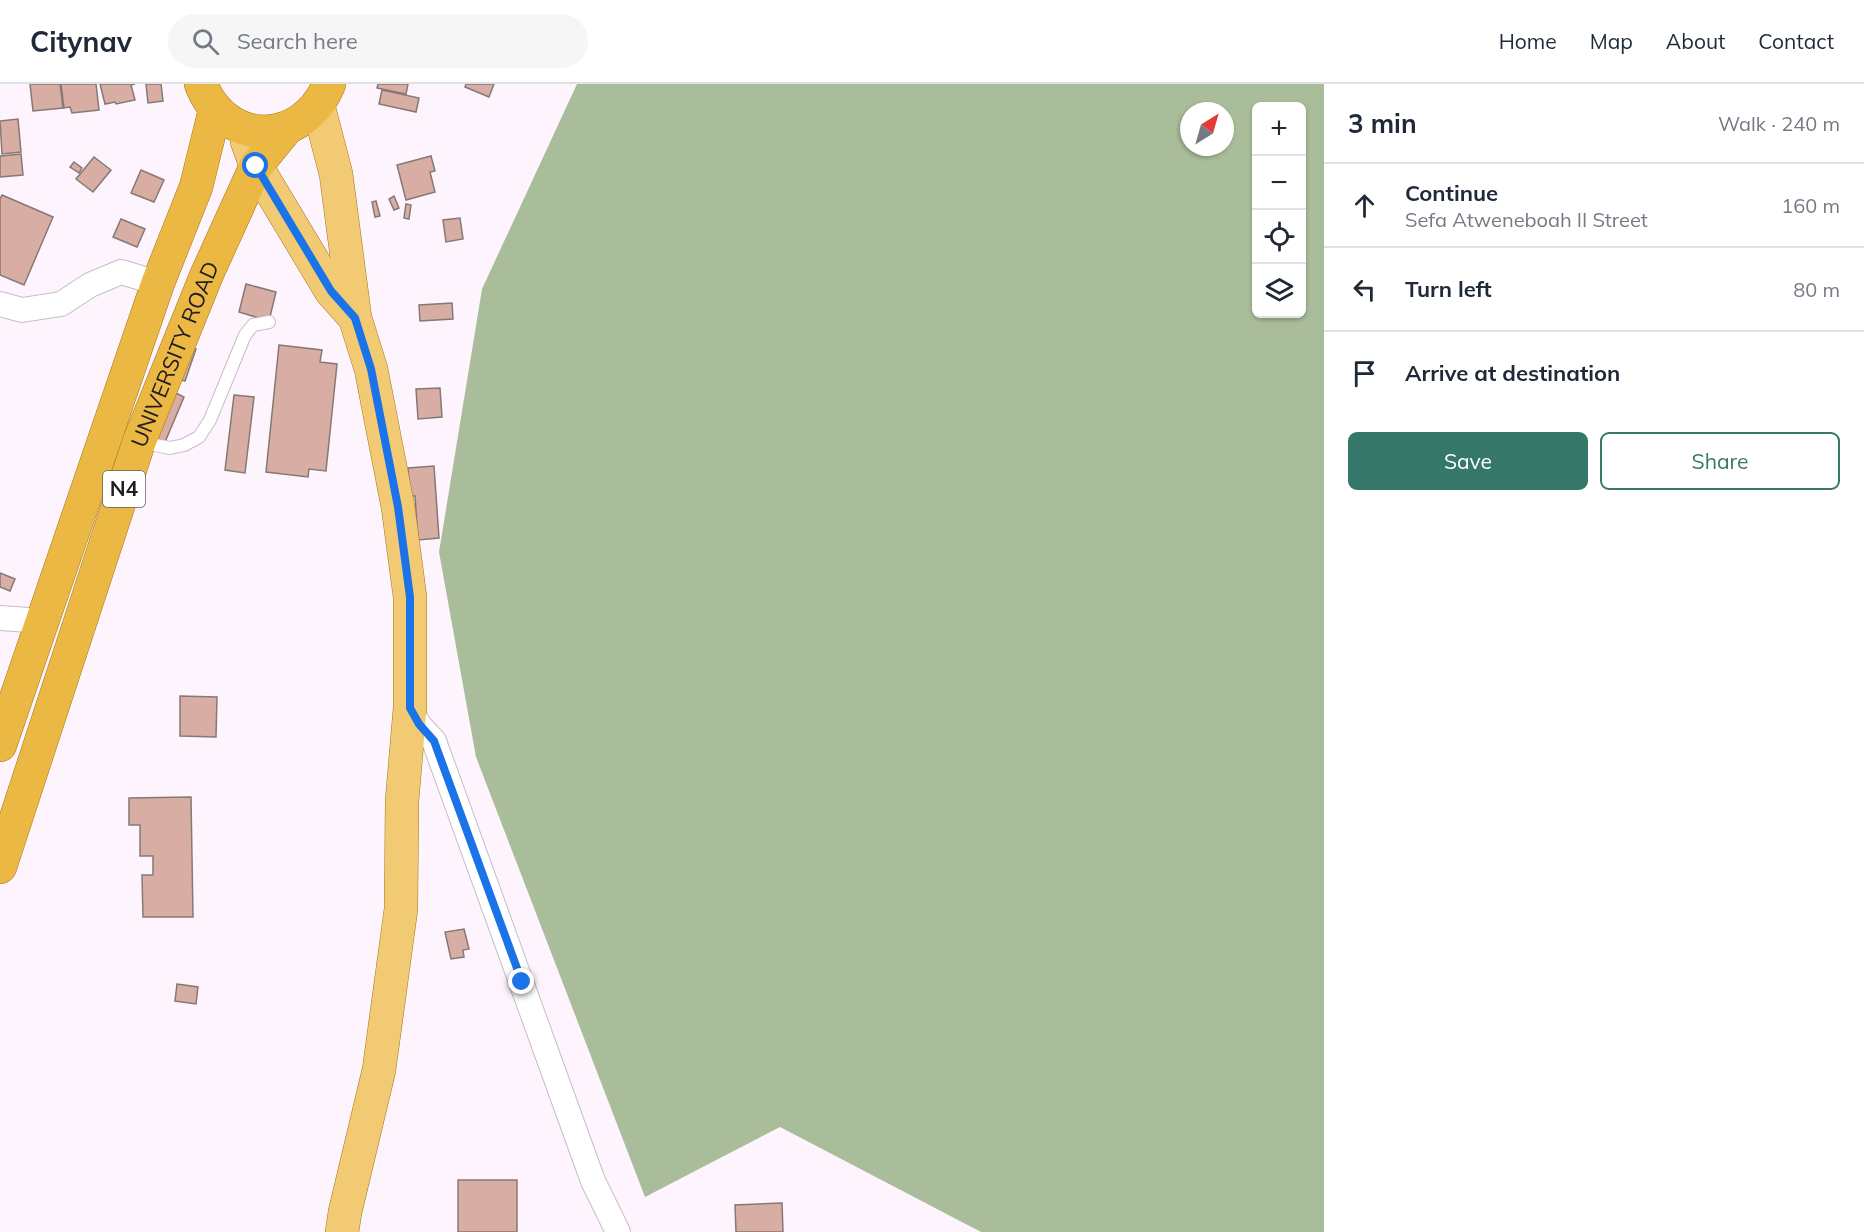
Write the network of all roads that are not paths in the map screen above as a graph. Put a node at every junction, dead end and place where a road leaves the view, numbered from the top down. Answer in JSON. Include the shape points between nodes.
{"nodes":[{"id":1,"x":324,"y":94,"type":"edge"},
{"id":2,"x":208,"y":97,"type":"edge"},
{"id":3,"x":287,"y":128,"type":"junction"},
{"id":4,"x":242,"y":129,"type":"junction"},
{"id":5,"x":256,"y":166,"type":"junction"},
{"id":6,"x":158,"y":283,"type":"junction"},
{"id":7,"x":0,"y":304,"type":"edge"},
{"id":8,"x":355,"y":318,"type":"junction"},
{"id":9,"x":269,"y":322,"type":"dead end"},
{"id":10,"x":139,"y":442,"type":"junction"},
{"id":11,"x":0,"y":618,"type":"edge"},
{"id":12,"x":43,"y":621,"type":"junction"},
{"id":13,"x":410,"y":708,"type":"junction"},
{"id":14,"x":0,"y":745,"type":"edge"},
{"id":15,"x":0,"y":867,"type":"edge"},
{"id":16,"x":342,"y":1232,"type":"edge"},
{"id":17,"x":618,"y":1232,"type":"edge"}],
"edges":[{"from":1,"to":3,"type":"highway","number":"N4","via":[[309,115]]},
{"from":1,"to":8,"type":"main road"},
{"from":2,"to":4,"type":"highway","number":"N4","via":[[224,118]]},
{"from":2,"to":6,"type":"highway","name":"UNIVERSITY ROAD","number":"N4","via":[[196,187]]},
{"from":3,"to":4,"type":"highway","number":"N4"},
{"from":3,"to":5,"type":"highway","name":"UNIVERSITY ROAD","number":"N4"},
{"from":4,"to":5,"type":"main road"},
{"from":5,"to":8,"type":"main road","via":[[331,291]]},
{"from":5,"to":10,"type":"highway","name":"UNIVERSITY ROAD","number":"N4"},
{"from":6,"to":7,"type":"street","via":[[121,272],[90,285],[61,304],[22,310]]},
{"from":6,"to":12,"type":"highway","name":"UNIVERSITY ROAD","number":"N4"},
{"from":8,"to":13,"type":"main road","via":[[371,369],[398,507],[410,597]]},
{"from":9,"to":10,"type":"lane","via":[[253,326],[245,335],[210,420],[199,437],[170,448]]},
{"from":10,"to":15,"type":"highway","name":"UNIVERSITY ROAD","number":"N4"},
{"from":11,"to":12,"type":"street"},
{"from":12,"to":14,"type":"highway","name":"UNIVERSITY ROAD","number":"N4"},
{"from":13,"to":16,"type":"main road","via":[[402,801],[401,909],[379,1070]]},
{"from":13,"to":17,"type":"street","via":[[434,741],[593,1182]]}]}
